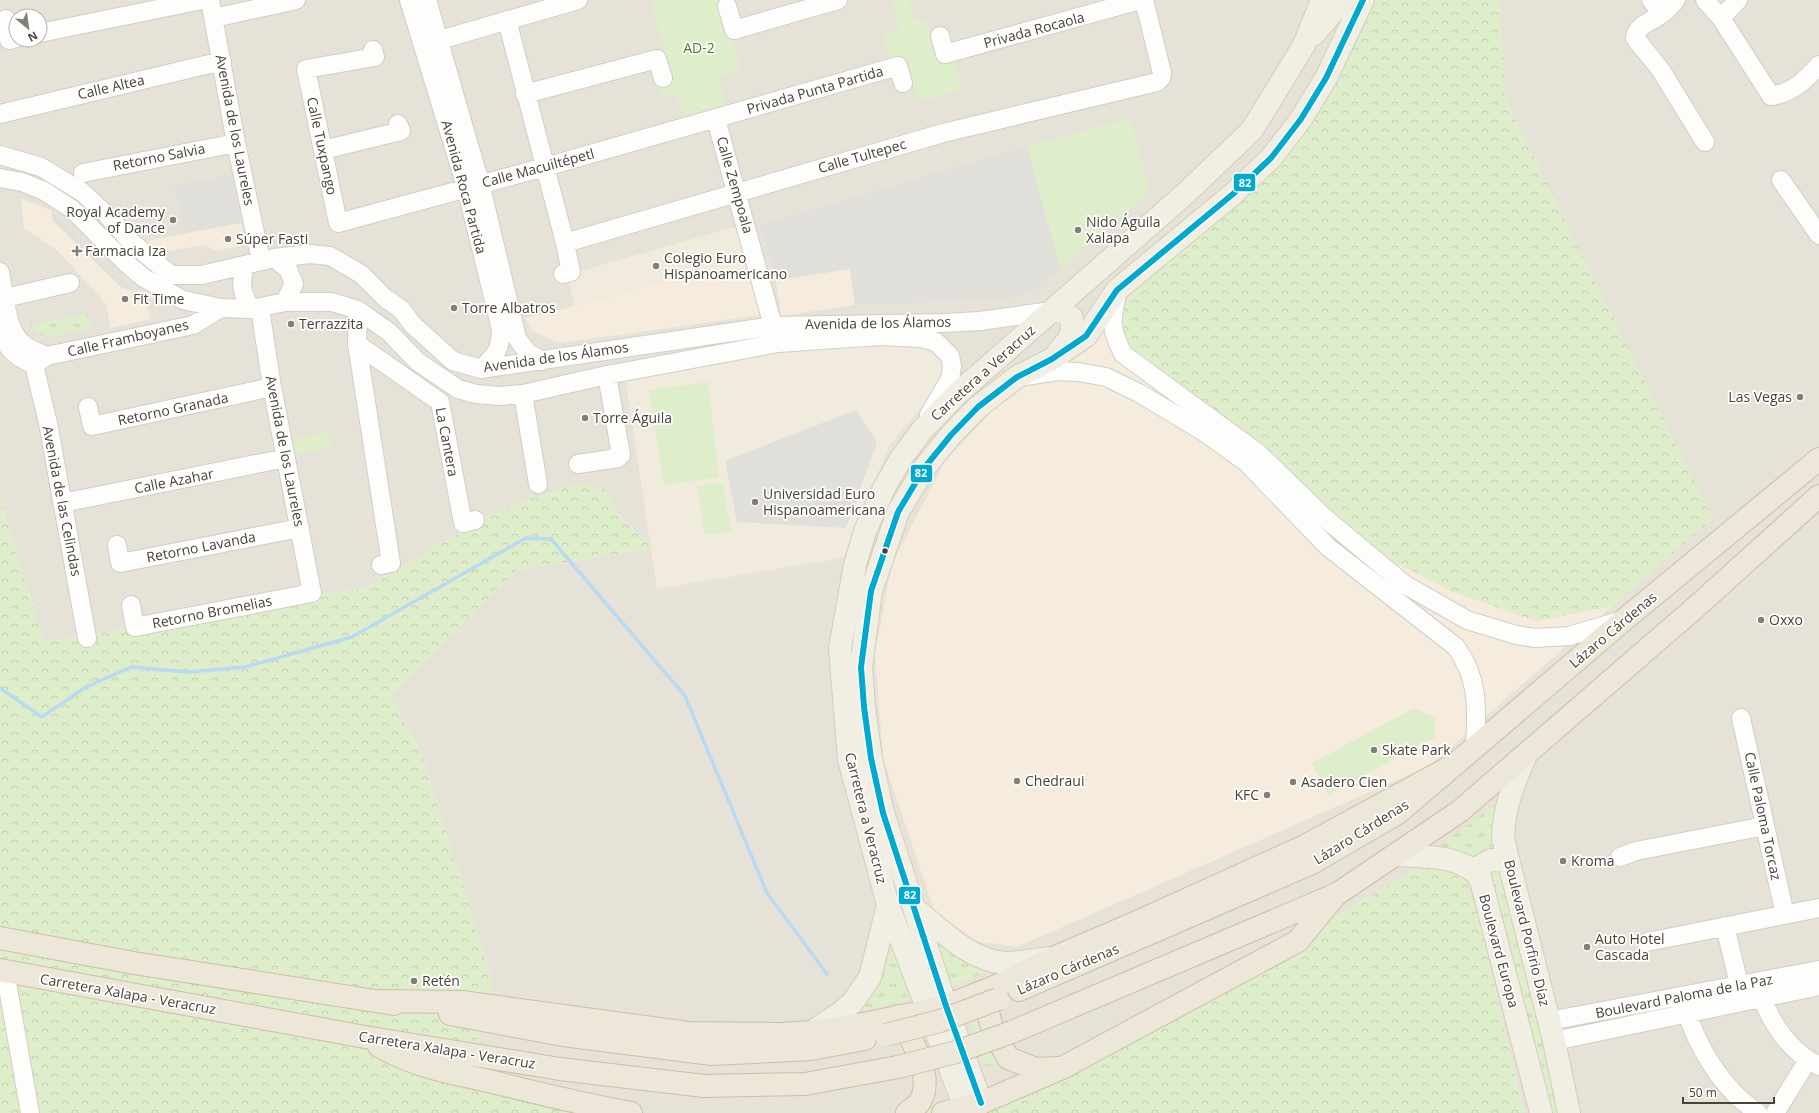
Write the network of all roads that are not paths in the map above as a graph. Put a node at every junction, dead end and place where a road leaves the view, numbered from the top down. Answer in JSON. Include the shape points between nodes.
{"nodes":[{"id":1,"x":202,"y":0,"type":"edge"},
{"id":2,"x":210,"y":0,"type":"edge"},
{"id":3,"x":296,"y":0,"type":"edge"},
{"id":4,"x":409,"y":0,"type":"edge"},
{"id":5,"x":427,"y":0,"type":"edge"},
{"id":6,"x":578,"y":0,"type":"edge"},
{"id":7,"x":838,"y":0,"type":"edge"},
{"id":8,"x":1140,"y":0,"type":"edge"},
{"id":9,"x":1144,"y":0,"type":"edge"},
{"id":10,"x":1322,"y":0,"type":"edge"},
{"id":11,"x":1343,"y":0,"type":"edge"},
{"id":12,"x":1357,"y":0,"type":"edge"},
{"id":13,"x":1363,"y":0,"type":"edge"},
{"id":14,"x":1651,"y":0,"type":"edge"},
{"id":15,"x":1676,"y":0,"type":"edge"},
{"id":16,"x":1705,"y":0,"type":"edge"},
{"id":17,"x":1738,"y":0,"type":"edge"},
{"id":18,"x":727,"y":6,"type":"dead end"},
{"id":19,"x":1662,"y":14,"type":"junction"},
{"id":20,"x":214,"y":18,"type":"junction"},
{"id":21,"x":1721,"y":18,"type":"junction"},
{"id":22,"x":6,"y":19,"type":"dead end"},
{"id":23,"x":507,"y":20,"type":"junction"},
{"id":24,"x":1354,"y":22,"type":"junction"},
{"id":25,"x":48,"y":31,"type":"edge"},
{"id":26,"x":8,"y":33,"type":"edge"},
{"id":27,"x":940,"y":36,"type":"dead end"},
{"id":28,"x":440,"y":40,"type":"junction"},
{"id":29,"x":1304,"y":45,"type":"junction"},
{"id":30,"x":373,"y":50,"type":"dead end"},
{"id":31,"x":222,"y":61,"type":"junction"},
{"id":32,"x":1819,"y":65,"type":"edge"},
{"id":33,"x":663,"y":78,"type":"dead end"},
{"id":34,"x":903,"y":83,"type":"dead end"},
{"id":35,"x":525,"y":94,"type":"junction"},
{"id":36,"x":0,"y":114,"type":"edge"},
{"id":37,"x":716,"y":119,"type":"junction"},
{"id":38,"x":398,"y":124,"type":"dead end"},
{"id":39,"x":1705,"y":142,"type":"dead end"},
{"id":40,"x":236,"y":143,"type":"junction"},
{"id":41,"x":323,"y":150,"type":"junction"},
{"id":42,"x":0,"y":155,"type":"edge"},
{"id":43,"x":545,"y":167,"type":"junction"},
{"id":44,"x":83,"y":172,"type":"dead end"},
{"id":45,"x":0,"y":178,"type":"edge"},
{"id":46,"x":1781,"y":180,"type":"dead end"},
{"id":47,"x":473,"y":185,"type":"junction"},
{"id":48,"x":737,"y":192,"type":"junction"},
{"id":49,"x":1162,"y":214,"type":"junction"},
{"id":50,"x":338,"y":223,"type":"joint"},
{"id":51,"x":1819,"y":235,"type":"edge"},
{"id":52,"x":565,"y":243,"type":"junction"},
{"id":53,"x":1154,"y":259,"type":"junction"},
{"id":54,"x":260,"y":261,"type":"junction"},
{"id":55,"x":0,"y":272,"type":"edge"},
{"id":56,"x":563,"y":274,"type":"dead end"},
{"id":57,"x":70,"y":283,"type":"dead end"},
{"id":58,"x":1117,"y":290,"type":"junction"},
{"id":59,"x":5,"y":298,"type":"junction"},
{"id":60,"x":285,"y":302,"type":"junction"},
{"id":61,"x":221,"y":308,"type":"junction"},
{"id":62,"x":255,"y":308,"type":"junction"},
{"id":63,"x":358,"y":310,"type":"junction"},
{"id":64,"x":1051,"y":311,"type":"junction"},
{"id":65,"x":774,"y":326,"type":"junction"},
{"id":66,"x":0,"y":327,"type":"edge"},
{"id":67,"x":806,"y":332,"type":"junction"},
{"id":68,"x":778,"y":343,"type":"junction"},
{"id":69,"x":356,"y":344,"type":"junction"},
{"id":70,"x":1052,"y":359,"type":"junction"},
{"id":71,"x":41,"y":361,"type":"junction"},
{"id":72,"x":542,"y":361,"type":"junction"},
{"id":73,"x":511,"y":365,"type":"junction"},
{"id":74,"x":481,"y":369,"type":"junction"},
{"id":75,"x":607,"y":375,"type":"junction"},
{"id":76,"x":1017,"y":377,"type":"junction"},
{"id":77,"x":272,"y":388,"type":"junction"},
{"id":78,"x":523,"y":394,"type":"junction"},
{"id":79,"x":500,"y":396,"type":"junction"},
{"id":80,"x":88,"y":407,"type":"dead end"},
{"id":81,"x":922,"y":430,"type":"junction"},
{"id":82,"x":286,"y":458,"type":"junction"},
{"id":83,"x":1819,"y":459,"type":"edge"},
{"id":84,"x":578,"y":464,"type":"dead end"},
{"id":85,"x":890,"y":478,"type":"junction"},
{"id":86,"x":538,"y":484,"type":"dead end"},
{"id":87,"x":1819,"y":496,"type":"edge"},
{"id":88,"x":62,"y":503,"type":"junction"},
{"id":89,"x":898,"y":512,"type":"junction"},
{"id":90,"x":475,"y":520,"type":"dead end"},
{"id":91,"x":300,"y":528,"type":"junction"},
{"id":92,"x":117,"y":545,"type":"dead end"},
{"id":93,"x":381,"y":565,"type":"dead end"},
{"id":94,"x":312,"y":593,"type":"joint"},
{"id":95,"x":131,"y":604,"type":"dead end"},
{"id":96,"x":1625,"y":619,"type":"junction"},
{"id":97,"x":86,"y":638,"type":"dead end"},
{"id":98,"x":1741,"y":718,"type":"dead end"},
{"id":99,"x":1475,"y":746,"type":"junction"},
{"id":100,"x":1526,"y":755,"type":"junction"},
{"id":101,"x":1454,"y":765,"type":"junction"},
{"id":102,"x":1765,"y":826,"type":"junction"},
{"id":103,"x":1395,"y":855,"type":"junction"},
{"id":104,"x":1620,"y":857,"type":"dead end"},
{"id":105,"x":1508,"y":860,"type":"junction"},
{"id":106,"x":1473,"y":870,"type":"junction"},
{"id":107,"x":1337,"y":894,"type":"junction"},
{"id":108,"x":888,"y":905,"type":"junction"},
{"id":109,"x":914,"y":908,"type":"junction"},
{"id":110,"x":1819,"y":908,"type":"edge"},
{"id":111,"x":1785,"y":915,"type":"junction"},
{"id":112,"x":1725,"y":926,"type":"junction"},
{"id":113,"x":0,"y":938,"type":"edge"},
{"id":114,"x":1647,"y":942,"type":"dead end"},
{"id":115,"x":1053,"y":958,"type":"junction"},
{"id":116,"x":2,"y":970,"type":"edge"},
{"id":117,"x":1819,"y":970,"type":"edge"},
{"id":118,"x":1819,"y":986,"type":"edge"},
{"id":119,"x":995,"y":993,"type":"junction"},
{"id":120,"x":1741,"y":993,"type":"junction"},
{"id":121,"x":1762,"y":998,"type":"junction"},
{"id":122,"x":379,"y":1001,"type":"junction"},
{"id":123,"x":1684,"y":1004,"type":"junction"},
{"id":124,"x":936,"y":1008,"type":"junction"},
{"id":125,"x":898,"y":1016,"type":"junction"},
{"id":126,"x":1551,"y":1031,"type":"junction"},
{"id":127,"x":812,"y":1032,"type":"junction"},
{"id":128,"x":365,"y":1037,"type":"junction"},
{"id":129,"x":1558,"y":1062,"type":"junction"},
{"id":130,"x":1813,"y":1063,"type":"edge"},
{"id":131,"x":1062,"y":1068,"type":"junction"},
{"id":132,"x":1530,"y":1068,"type":"junction"},
{"id":133,"x":973,"y":1105,"type":"junction"},
{"id":134,"x":30,"y":1113,"type":"edge"},
{"id":135,"x":631,"y":1113,"type":"edge"},
{"id":136,"x":906,"y":1113,"type":"edge"},
{"id":137,"x":943,"y":1113,"type":"edge"},
{"id":138,"x":1541,"y":1113,"type":"edge"},
{"id":139,"x":1569,"y":1113,"type":"edge"},
{"id":140,"x":1758,"y":1113,"type":"edge"},
{"id":141,"x":1775,"y":1113,"type":"edge"}],
"edges":[{"from":1,"to":25,"type":"street"},
{"from":2,"to":20,"type":"street","name":"Avenida de los Laureles"},
{"from":3,"to":20,"type":"street"},
{"from":4,"to":47,"type":"street","name":"Avenida Roca Partida"},
{"from":5,"to":28,"type":"street","name":"Avenida Roca Partida"},
{"from":6,"to":23,"type":"street"},
{"from":7,"to":18,"type":"street","via":[[734,30]]},
{"from":8,"to":27,"type":"street","name":"Privada Rocaola","via":[[945,54]]},
{"from":9,"to":48,"type":"street","name":"Calle Tultepec","via":[[1162,73],[1157,82],[943,133]]},
{"from":10,"to":29,"type":"main road","name":"Carretera a Veracruz"},
{"from":11,"to":29,"type":"main road"},
{"from":12,"to":24,"type":"main road"},
{"from":13,"to":24,"type":"main road","name":"Carretera a Veracruz"},
{"from":14,"to":19,"type":"street"},
{"from":15,"to":19,"type":"street"},
{"from":16,"to":21,"type":"street"},
{"from":17,"to":21,"type":"street"},
{"from":19,"to":39,"type":"street","via":[[1642,26],[1636,32],[1635,38],[1660,69]]},
{"from":20,"to":31,"type":"street","name":"Avenida de los Laureles"},
{"from":21,"to":32,"type":"street","via":[[1771,96],[1784,94],[1806,80]]},
{"from":22,"to":26,"type":"street"},
{"from":23,"to":28,"type":"street"},
{"from":23,"to":35,"type":"street"},
{"from":24,"to":53,"type":"main road","name":"Carretera a Veracruz","via":[[1326,78],[1301,119],[1272,158]]},
{"from":28,"to":47,"type":"street","name":"Avenida Roca Partida"},
{"from":29,"to":49,"type":"main road","name":"Carretera a Veracruz","via":[[1252,130]]},
{"from":30,"to":41,"type":"street","name":"Calle Tuxpango","via":[[375,57],[306,70]]},
{"from":31,"to":36,"type":"street","name":"Calle Altea"},
{"from":31,"to":40,"type":"street","name":"Avenida de los Laureles"},
{"from":33,"to":35,"type":"street","via":[[657,59]]},
{"from":34,"to":37,"type":"street","name":"Privada Punta Partida","via":[[898,66]]},
{"from":35,"to":43,"type":"street"},
{"from":37,"to":43,"type":"street","name":"Calle Macuiltépetl"},
{"from":37,"to":48,"type":"street","name":"Calle Zempoala"},
{"from":38,"to":41,"type":"street","via":[[401,131]]},
{"from":40,"to":44,"type":"street","name":"Retorno Salvia"},
{"from":40,"to":54,"type":"street","name":"Avenida de los Laureles"},
{"from":41,"to":50,"type":"street","name":"Calle Tuxpango"},
{"from":42,"to":54,"type":"street","name":"Avenida de los Álamos","via":[[41,167],[82,192],[130,241],[171,275],[202,275]]},
{"from":43,"to":47,"type":"street","name":"Calle Macuiltépetl"},
{"from":43,"to":52,"type":"street"},
{"from":45,"to":61,"type":"street","name":"Avenida de los Álamos","via":[[22,182],[72,209],[144,278],[184,300]]},
{"from":46,"to":51,"type":"street"},
{"from":47,"to":50,"type":"street","name":"Calle Macuiltépetl"},
{"from":47,"to":72,"type":"street","name":"Avenida Roca Partida","via":[[517,338],[527,352]]},
{"from":47,"to":74,"type":"street","name":"Avenida Roca Partida","via":[[501,330],[501,346]]},
{"from":48,"to":52,"type":"street","name":"Calle Tultepec"},
{"from":48,"to":65,"type":"street","name":"Calle Zempoala"},
{"from":49,"to":53,"type":"main road","via":[[1176,213],[1181,216],[1183,224]]},
{"from":49,"to":64,"type":"main road","name":"Carretera a Veracruz"},
{"from":52,"to":56,"type":"street","via":[[571,272]]},
{"from":53,"to":58,"type":"main road","name":"Carretera a Veracruz"},
{"from":54,"to":60,"type":"street","via":[[288,269],[294,284]]},
{"from":54,"to":62,"type":"street","via":[[240,282],[243,295]]},
{"from":54,"to":74,"type":"street","name":"Avenida de los Álamos","via":[[310,254],[330,256],[362,274],[453,361]]},
{"from":55,"to":59,"type":"street"},
{"from":57,"to":59,"type":"street"},
{"from":58,"to":70,"type":"main road","name":"Carretera a Veracruz","via":[[1086,336]]},
{"from":58,"to":96,"type":"street","via":[[1112,328],[1123,354],[1258,453],[1325,518],[1404,584],[1468,620],[1516,635],[1535,638],[1569,636]]},
{"from":59,"to":71,"type":"street","via":[[10,323],[18,340]]},
{"from":60,"to":62,"type":"street","name":"Avenida de los Álamos"},
{"from":60,"to":63,"type":"street","name":"Avenida de los Álamos","via":[[332,302]]},
{"from":61,"to":62,"type":"street","name":"Avenida de los Álamos"},
{"from":61,"to":71,"type":"street","name":"Calle Framboyanes","via":[[193,325]]},
{"from":62,"to":77,"type":"street","name":"Avenida de los Laureles"},
{"from":63,"to":69,"type":"street"},
{"from":63,"to":79,"type":"street","name":"Avenida de los Álamos","via":[[389,332],[418,362],[458,389]]},
{"from":64,"to":67,"type":"street","name":"Avenida de los Álamos","via":[[962,322]]},
{"from":64,"to":70,"type":"main road","via":[[1062,312],[1072,318],[1073,328],[1070,339]]},
{"from":64,"to":81,"type":"main road","name":"Carretera a Veracruz","via":[[956,394]]},
{"from":65,"to":67,"type":"street","name":"Avenida de los Álamos"},
{"from":65,"to":68,"type":"street","name":"Calle Zempoala"},
{"from":65,"to":72,"type":"street","name":"Avenida de los Álamos"},
{"from":66,"to":71,"type":"street","via":[[4,342],[18,357]]},
{"from":67,"to":68,"type":"street","name":"Avenida de los Álamos"},
{"from":67,"to":81,"type":"street","name":"Avenida de los Álamos","via":[[921,338],[936,342],[950,356],[950,379]]},
{"from":68,"to":75,"type":"street","name":"Avenida de los Álamos"},
{"from":69,"to":90,"type":"street","name":"La Cantera","via":[[440,402],[463,523]]},
{"from":69,"to":93,"type":"street","via":[[391,564]]},
{"from":70,"to":76,"type":"main road","name":"Carretera a Veracruz"},
{"from":71,"to":88,"type":"street","name":"Avenida de las Celindas","via":[[48,423]]},
{"from":72,"to":73,"type":"street","name":"Avenida de los Álamos"},
{"from":73,"to":74,"type":"street","name":"Avenida de los Álamos"},
{"from":73,"to":79,"type":"street"},
{"from":75,"to":78,"type":"street","name":"Avenida de los Álamos"},
{"from":75,"to":84,"type":"street","via":[[621,455],[618,458]]},
{"from":76,"to":89,"type":"main road","name":"Carretera a Veracruz","via":[[978,407],[951,435],[925,467]]},
{"from":76,"to":99,"type":"street","via":[[1058,372],[1078,372],[1106,377],[1139,393],[1204,432],[1247,463],[1328,547],[1456,647],[1467,661],[1473,683],[1477,706]]},
{"from":77,"to":80,"type":"street","name":"Retorno Granada","via":[[92,426]]},
{"from":77,"to":82,"type":"street","name":"Avenida de los Laureles"},
{"from":78,"to":79,"type":"street","name":"Avenida de los Álamos"},
{"from":78,"to":86,"type":"street"},
{"from":81,"to":85,"type":"main road","name":"Carretera a Veracruz"},
{"from":82,"to":88,"type":"street","name":"Calle Azahar"},
{"from":82,"to":91,"type":"street","name":"Avenida de los Laureles"},
{"from":83,"to":96,"type":"highway","name":"Lázaro Cárdenas"},
{"from":85,"to":89,"type":"main road","via":[[884,506]]},
{"from":85,"to":108,"type":"main road","name":"Carretera a Veracruz","via":[[865,532],[848,601],[840,648],[849,760]]},
{"from":87,"to":100,"type":"highway"},
{"from":88,"to":97,"type":"street","name":"Avenida de las Celindas"},
{"from":89,"to":109,"type":"main road","name":"Carretera a Veracruz","via":[[871,592],[861,667],[871,758],[883,813]]},
{"from":91,"to":92,"type":"street","name":"Retorno Lavanda","via":[[120,563]]},
{"from":91,"to":94,"type":"street","name":"Avenida de los Laureles"},
{"from":94,"to":95,"type":"street","name":"Retorno Bromelias","via":[[135,627]]},
{"from":96,"to":99,"type":"highway","name":"Lázaro Cárdenas"},
{"from":98,"to":102,"type":"street","name":"Calle Paloma Torcaz"},
{"from":99,"to":101,"type":"highway","name":"Lázaro Cárdenas"},
{"from":100,"to":103,"type":"highway","via":[[1460,811]]},
{"from":100,"to":105,"type":"main road","name":"Boulevard Porfirio Díaz","via":[[1510,792],[1504,817],[1503,839]]},
{"from":101,"to":115,"type":"highway","via":[[1305,846]]},
{"from":101,"to":119,"type":"highway","name":"Lázaro Cárdenas","via":[[1398,813],[1312,863]]},
{"from":102,"to":104,"type":"street","via":[[1636,851]]},
{"from":102,"to":111,"type":"street","name":"Calle Paloma Torcaz"},
{"from":103,"to":106,"type":"main road","via":[[1442,859]]},
{"from":103,"to":107,"type":"highway"},
{"from":105,"to":106,"type":"main road","via":[[1491,860]]},
{"from":105,"to":126,"type":"main road","name":"Boulevard Porfirio Díaz"},
{"from":106,"to":132,"type":"main road","name":"Boulevard Europa","via":[[1480,877]]},
{"from":107,"to":128,"type":"highway","name":"Carretera Xalapa - Veracruz","bridge":true,"via":[[1012,1032],[956,1052],[805,1084],[704,1086],[560,1069]]},
{"from":107,"to":131,"type":"highway","via":[[1298,941]]},
{"from":108,"to":124,"type":"main road","name":"Carretera a Veracruz"},
{"from":108,"to":127,"type":"main road","via":[[870,978],[843,1011]]},
{"from":109,"to":115,"type":"main road","via":[[949,937],[979,957],[1005,963]]},
{"from":109,"to":124,"type":"main road","name":"Carretera a Veracruz"},
{"from":110,"to":111,"type":"street"},
{"from":111,"to":112,"type":"street"},
{"from":112,"to":114,"type":"street"},
{"from":112,"to":120,"type":"street"},
{"from":113,"to":122,"type":"highway","via":[[134,963]]},
{"from":115,"to":119,"type":"highway"},
{"from":116,"to":128,"type":"highway","name":"Carretera Xalapa - Veracruz"},
{"from":116,"to":134,"type":"street"},
{"from":117,"to":120,"type":"street","name":"Boulevard Paloma de la Paz"},
{"from":118,"to":121,"type":"street","name":"Boulevard Paloma de la Paz"},
{"from":119,"to":122,"type":"highway","bridge":true,"via":[[940,1022],[886,1034],[810,1049],[712,1054],[563,1036]]},
{"from":119,"to":124,"type":"highway"},
{"from":119,"to":131,"type":"highway","via":[[986,1005],[993,1031],[1008,1058],[1036,1070]]},
{"from":120,"to":121,"type":"street","name":"Boulevard Paloma de la Paz"},
{"from":120,"to":123,"type":"street","name":"Boulevard Paloma de la Paz"},
{"from":121,"to":130,"type":"street","via":[[1778,1031],[1790,1045]]},
{"from":122,"to":127,"type":"highway","via":[[462,1002],[689,1033]]},
{"from":123,"to":126,"type":"street","name":"Boulevard Paloma de la Paz"},
{"from":123,"to":140,"type":"street","via":[[1700,1045],[1719,1074],[1735,1094]]},
{"from":124,"to":125,"type":"highway"},
{"from":124,"to":133,"type":"main road","name":"Carretera a Veracruz"},
{"from":125,"to":127,"type":"highway"},
{"from":125,"to":136,"type":"highway","via":[[919,1054],[925,1084],[919,1103]]},
{"from":126,"to":129,"type":"main road","name":"Boulevard Porfirio Díaz"},
{"from":128,"to":135,"type":"highway","via":[[396,1056],[427,1067]]},
{"from":129,"to":132,"type":"main road"},
{"from":129,"to":139,"type":"main road","name":"Boulevard Porfirio Díaz"},
{"from":130,"to":141,"type":"street"},
{"from":131,"to":133,"type":"highway"},
{"from":132,"to":138,"type":"main road","name":"Boulevard Europa"},
{"from":133,"to":137,"type":"highway"}]}
